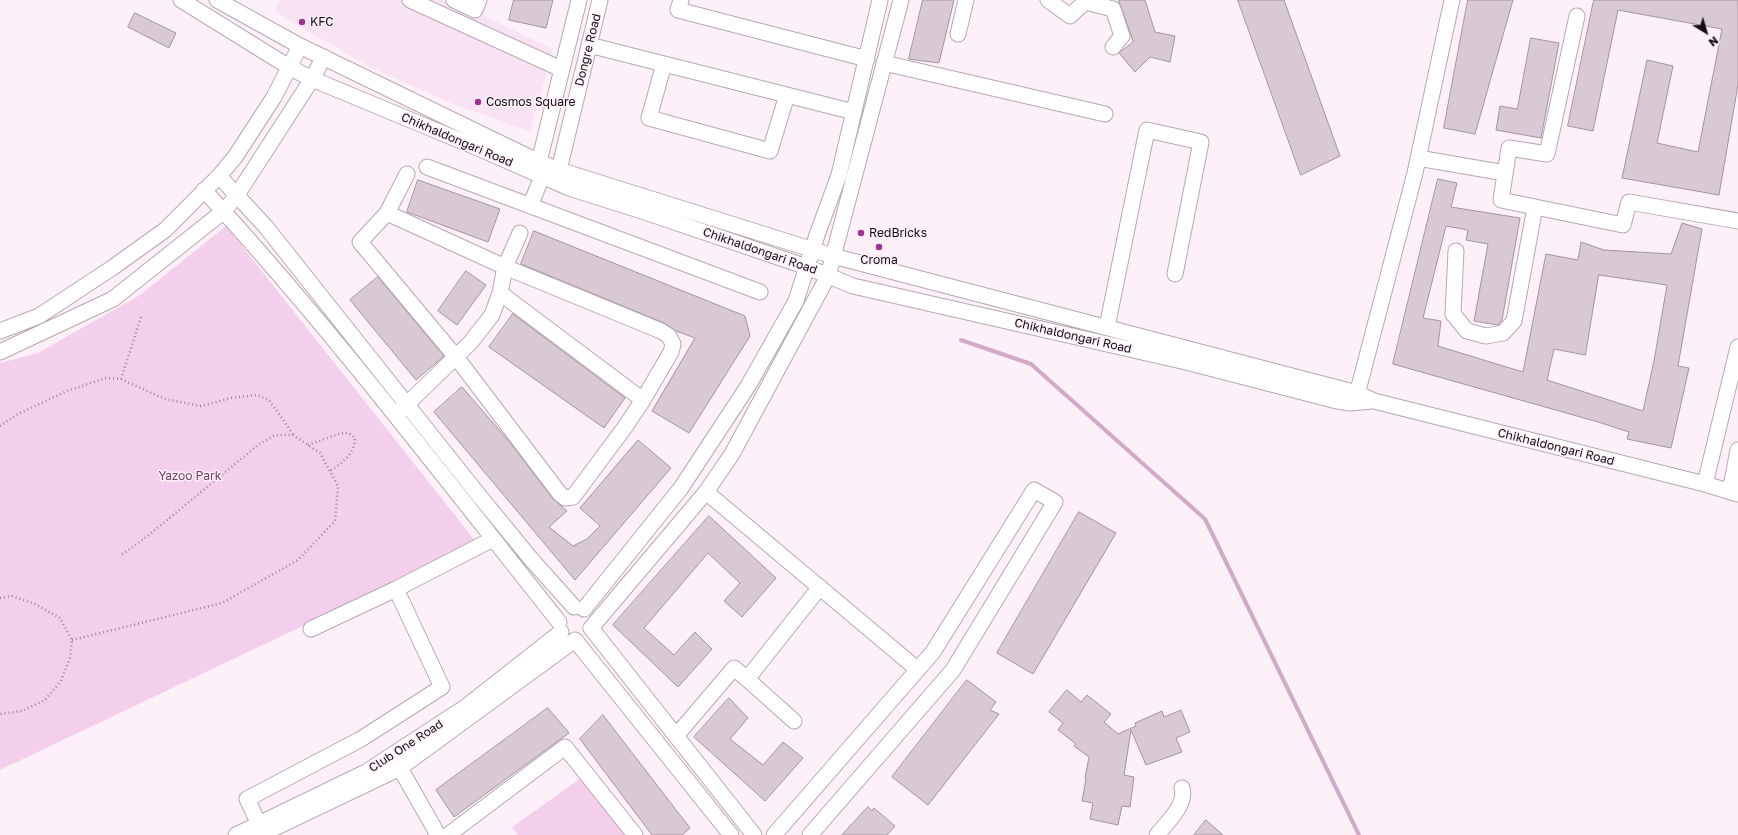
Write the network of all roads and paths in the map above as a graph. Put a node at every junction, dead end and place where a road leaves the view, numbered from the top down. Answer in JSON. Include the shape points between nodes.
{"nodes":[{"id":1,"x":181,"y":0,"type":"edge"},
{"id":2,"x":217,"y":0,"type":"edge"},
{"id":3,"x":410,"y":0,"type":"edge"},
{"id":4,"x":454,"y":0,"type":"edge"},
{"id":5,"x":479,"y":0,"type":"edge"},
{"id":6,"x":579,"y":0,"type":"edge"},
{"id":7,"x":600,"y":0,"type":"edge"},
{"id":8,"x":681,"y":0,"type":"edge"},
{"id":9,"x":880,"y":0,"type":"edge"},
{"id":10,"x":901,"y":0,"type":"edge"},
{"id":11,"x":966,"y":0,"type":"edge"},
{"id":12,"x":1048,"y":0,"type":"edge"},
{"id":13,"x":1452,"y":0,"type":"edge"},
{"id":14,"x":1577,"y":16,"type":"dead end"},
{"id":15,"x":958,"y":34,"type":"dead end"},
{"id":16,"x":589,"y":45,"type":"junction"},
{"id":17,"x":300,"y":46,"type":"junction"},
{"id":18,"x":1113,"y":47,"type":"dead end"},
{"id":19,"x":324,"y":58,"type":"junction"},
{"id":20,"x":866,"y":59,"type":"junction"},
{"id":21,"x":884,"y":63,"type":"junction"},
{"id":22,"x":664,"y":64,"type":"junction"},
{"id":23,"x":289,"y":67,"type":"junction"},
{"id":24,"x":562,"y":70,"type":"junction"},
{"id":25,"x":312,"y":79,"type":"junction"},
{"id":26,"x":787,"y":95,"type":"junction"},
{"id":27,"x":854,"y":112,"type":"junction"},
{"id":28,"x":1105,"y":114,"type":"dead end"},
{"id":29,"x":1418,"y":158,"type":"junction"},
{"id":30,"x":427,"y":167,"type":"dead end"},
{"id":31,"x":540,"y":169,"type":"junction"},
{"id":32,"x":558,"y":170,"type":"junction"},
{"id":33,"x":1505,"y":173,"type":"junction"},
{"id":34,"x":406,"y":174,"type":"dead end"},
{"id":35,"x":219,"y":176,"type":"junction"},
{"id":36,"x":204,"y":190,"type":"junction"},
{"id":37,"x":238,"y":195,"type":"junction"},
{"id":38,"x":530,"y":206,"type":"junction"},
{"id":39,"x":1535,"y":207,"type":"junction"},
{"id":40,"x":224,"y":211,"type":"junction"},
{"id":41,"x":387,"y":213,"type":"junction"},
{"id":42,"x":1738,"y":220,"type":"edge"},
{"id":43,"x":520,"y":233,"type":"dead end"},
{"id":44,"x":813,"y":249,"type":"junction"},
{"id":45,"x":1456,"y":251,"type":"dead end"},
{"id":46,"x":833,"y":256,"type":"junction"},
{"id":47,"x":807,"y":266,"type":"junction"},
{"id":48,"x":505,"y":267,"type":"junction"},
{"id":49,"x":1175,"y":274,"type":"dead end"},
{"id":50,"x":828,"y":276,"type":"junction"},
{"id":51,"x":760,"y":292,"type":"dead end"},
{"id":52,"x":500,"y":293,"type":"junction"},
{"id":53,"x":141,"y":317,"type":"dead end"},
{"id":54,"x":1107,"y":327,"type":"junction"},
{"id":55,"x":0,"y":331,"type":"edge"},
{"id":56,"x":1738,"y":347,"type":"edge"},
{"id":57,"x":0,"y":352,"type":"edge"},
{"id":58,"x":456,"y":356,"type":"junction"},
{"id":59,"x":121,"y":379,"type":"junction"},
{"id":60,"x":1356,"y":398,"type":"junction"},
{"id":61,"x":643,"y":400,"type":"junction"},
{"id":62,"x":407,"y":404,"type":"junction"},
{"id":63,"x":395,"y":416,"type":"junction"},
{"id":64,"x":0,"y":426,"type":"edge"},
{"id":65,"x":293,"y":435,"type":"junction"},
{"id":66,"x":308,"y":445,"type":"junction"},
{"id":67,"x":1738,"y":450,"type":"edge"},
{"id":68,"x":330,"y":471,"type":"junction"},
{"id":69,"x":1705,"y":484,"type":"junction"},
{"id":70,"x":706,"y":492,"type":"junction"},
{"id":71,"x":1734,"y":493,"type":"edge"},
{"id":72,"x":493,"y":539,"type":"junction"},
{"id":73,"x":120,"y":556,"type":"dead end"},
{"id":74,"x":820,"y":587,"type":"junction"},
{"id":75,"x":396,"y":589,"type":"junction"},
{"id":76,"x":0,"y":598,"type":"edge"},
{"id":77,"x":579,"y":608,"type":"junction"},
{"id":78,"x":560,"y":627,"type":"junction"},
{"id":79,"x":591,"y":628,"type":"junction"},
{"id":80,"x":311,"y":629,"type":"dead end"},
{"id":81,"x":72,"y":640,"type":"junction"},
{"id":82,"x":575,"y":640,"type":"junction"},
{"id":83,"x":918,"y":669,"type":"junction"},
{"id":84,"x":747,"y":679,"type":"junction"},
{"id":85,"x":0,"y":714,"type":"edge"},
{"id":86,"x":794,"y":721,"type":"dead end"},
{"id":87,"x":676,"y":736,"type":"junction"},
{"id":88,"x":400,"y":768,"type":"junction"},
{"id":89,"x":1182,"y":788,"type":"dead end"},
{"id":90,"x":259,"y":829,"type":"edge"},
{"id":91,"x":236,"y":835,"type":"edge"},
{"id":92,"x":438,"y":835,"type":"edge"},
{"id":93,"x":448,"y":835,"type":"edge"},
{"id":94,"x":635,"y":835,"type":"edge"},
{"id":95,"x":731,"y":835,"type":"edge"},
{"id":96,"x":754,"y":835,"type":"edge"},
{"id":97,"x":774,"y":835,"type":"edge"},
{"id":98,"x":810,"y":835,"type":"edge"},
{"id":99,"x":1157,"y":835,"type":"edge"}],
"edges":[{"from":1,"to":23,"type":"street","name":"Chikhaldongari Road"},
{"from":2,"to":17,"type":"street","name":"Chikhaldongari Road"},
{"from":3,"to":24,"type":"street"},
{"from":4,"to":5,"type":"street","via":[[475,10]]},
{"from":6,"to":24,"type":"street","name":"Dongre Road"},
{"from":7,"to":16,"type":"street","name":"Dongre Road"},
{"from":8,"to":20,"type":"street","via":[[678,10]]},
{"from":9,"to":20,"type":"street","name":"Club One Road"},
{"from":10,"to":21,"type":"street","name":"Club One Road"},
{"from":11,"to":15,"type":"street"},
{"from":12,"to":18,"type":"street","via":[[1070,16],[1085,2],[1113,9],[1122,36]]},
{"from":13,"to":29,"type":"street"},
{"from":14,"to":33,"type":"street","via":[[1547,154],[1509,148]]},
{"from":16,"to":22,"type":"street"},
{"from":16,"to":32,"type":"street","name":"Dongre Road"},
{"from":17,"to":19,"type":"street","name":"Chikhaldongari Road"},
{"from":17,"to":23,"type":"street"},
{"from":19,"to":25,"type":"street"},
{"from":19,"to":31,"type":"street","name":"Chikhaldongari Road"},
{"from":20,"to":27,"type":"street","name":"Club One Road"},
{"from":21,"to":28,"type":"street"},
{"from":21,"to":46,"type":"street","name":"Club One Road"},
{"from":22,"to":26,"type":"street"},
{"from":22,"to":26,"type":"street","via":[[648,118],[770,152]]},
{"from":23,"to":25,"type":"street","name":"Chikhaldongari Road"},
{"from":23,"to":35,"type":"street","via":[[274,97],[235,157]]},
{"from":24,"to":31,"type":"street","name":"Dongre Road"},
{"from":25,"to":31,"type":"street","name":"Chikhaldongari Road","via":[[478,148]]},
{"from":25,"to":37,"type":"street"},
{"from":26,"to":27,"type":"street"},
{"from":27,"to":44,"type":"street","name":"Club One Road","via":[[839,175]]},
{"from":29,"to":33,"type":"street"},
{"from":29,"to":60,"type":"street"},
{"from":30,"to":38,"type":"street"},
{"from":31,"to":32,"type":"street","name":"Chikhaldongari Road"},
{"from":31,"to":38,"type":"street","name":"Dongre Road"},
{"from":31,"to":47,"type":"street","name":"Chikhaldongari Road","via":[[569,188]]},
{"from":32,"to":44,"type":"street","name":"Chikhaldongari Road"},
{"from":33,"to":39,"type":"street","via":[[1501,200]]},
{"from":34,"to":41,"type":"street"},
{"from":35,"to":36,"type":"street"},
{"from":35,"to":37,"type":"street"},
{"from":36,"to":40,"type":"street"},
{"from":36,"to":55,"type":"street","via":[[165,230],[112,268],[39,316]]},
{"from":37,"to":40,"type":"street"},
{"from":37,"to":62,"type":"street"},
{"from":38,"to":51,"type":"street"},
{"from":39,"to":42,"type":"street","via":[[1623,225],[1629,202]]},
{"from":39,"to":45,"type":"street","via":[[1514,321],[1503,333],[1486,336],[1466,331],[1453,314]]},
{"from":40,"to":57,"type":"street","via":[[113,299]]},
{"from":40,"to":63,"type":"street"},
{"from":41,"to":48,"type":"street"},
{"from":41,"to":58,"type":"street","via":[[360,242]]},
{"from":43,"to":48,"type":"street"},
{"from":44,"to":46,"type":"street","name":"Chikhaldongari Road"},
{"from":44,"to":47,"type":"street","name":"Club One Road"},
{"from":46,"to":50,"type":"street","name":"Club One Road"},
{"from":46,"to":54,"type":"street","name":"Chikhaldongari Road"},
{"from":47,"to":50,"type":"street","name":"Chikhaldongari Road"},
{"from":47,"to":77,"type":"street","name":"Club One Road","via":[[796,301],[748,386],[681,488]]},
{"from":48,"to":52,"type":"street"},
{"from":48,"to":61,"type":"street","via":[[669,336],[673,344],[671,352]]},
{"from":49,"to":54,"type":"street","via":[[1202,142],[1147,130]]},
{"from":50,"to":60,"type":"street","name":"Chikhaldongari Road","via":[[854,286],[1186,362],[1337,401]]},
{"from":50,"to":70,"type":"street","name":"Club One Road","via":[[732,454]]},
{"from":52,"to":58,"type":"street","via":[[492,315]]},
{"from":52,"to":61,"type":"street"},
{"from":53,"to":59,"type":"path"},
{"from":54,"to":60,"type":"street","name":"Chikhaldongari Road"},
{"from":56,"to":69,"type":"street"},
{"from":58,"to":61,"type":"street","via":[[565,498],[573,497]]},
{"from":58,"to":62,"type":"street"},
{"from":59,"to":64,"type":"path","via":[[106,378],[67,391],[16,415]]},
{"from":59,"to":65,"type":"path","via":[[165,400],[200,406],[231,398],[257,396],[269,400]]},
{"from":60,"to":69,"type":"street","name":"Chikhaldongari Road"},
{"from":62,"to":63,"type":"street"},
{"from":62,"to":77,"type":"street","via":[[531,559]]},
{"from":63,"to":72,"type":"street"},
{"from":65,"to":66,"type":"path"},
{"from":65,"to":73,"type":"path","via":[[275,435],[258,445]]},
{"from":66,"to":68,"type":"path","via":[[320,453]]},
{"from":66,"to":68,"type":"path","via":[[341,433],[349,433],[355,438],[355,446],[345,460]]},
{"from":67,"to":71,"type":"street"},
{"from":68,"to":81,"type":"path","via":[[338,486],[335,521],[298,560],[222,604]]},
{"from":69,"to":71,"type":"street","name":"Chikhaldongari Road"},
{"from":70,"to":74,"type":"street"},
{"from":70,"to":79,"type":"street","name":"Club One Road"},
{"from":72,"to":75,"type":"street"},
{"from":72,"to":78,"type":"street"},
{"from":74,"to":83,"type":"street"},
{"from":74,"to":84,"type":"street"},
{"from":75,"to":80,"type":"street"},
{"from":75,"to":90,"type":"street","via":[[442,687],[361,739],[247,799]]},
{"from":76,"to":81,"type":"path","via":[[12,596],[35,604],[60,618]]},
{"from":77,"to":78,"type":"street","name":"Club One Road","via":[[564,611]]},
{"from":77,"to":79,"type":"street","via":[[590,616]]},
{"from":78,"to":82,"type":"street","via":[[569,639]]},
{"from":78,"to":90,"type":"street","name":"Club One Road","via":[[467,706],[366,772]]},
{"from":79,"to":82,"type":"street","name":"Club One Road","via":[[585,637]]},
{"from":79,"to":87,"type":"street"},
{"from":81,"to":85,"type":"path","via":[[70,658],[61,681],[45,700],[22,711]]},
{"from":82,"to":88,"type":"street","name":"Club One Road"},
{"from":82,"to":95,"type":"street"},
{"from":83,"to":97,"type":"street"},
{"from":83,"to":98,"type":"street","via":[[933,652],[1034,490],[1055,502],[953,670]]},
{"from":84,"to":86,"type":"street"},
{"from":84,"to":87,"type":"street","via":[[734,668]]},
{"from":87,"to":96,"type":"street"},
{"from":88,"to":90,"type":"street","name":"Club One Road"},
{"from":88,"to":92,"type":"street"},
{"from":89,"to":99,"type":"street","via":[[1182,802]]},
{"from":90,"to":91,"type":"street","name":"Club One Road"},
{"from":93,"to":94,"type":"street","via":[[565,747]]}]}
